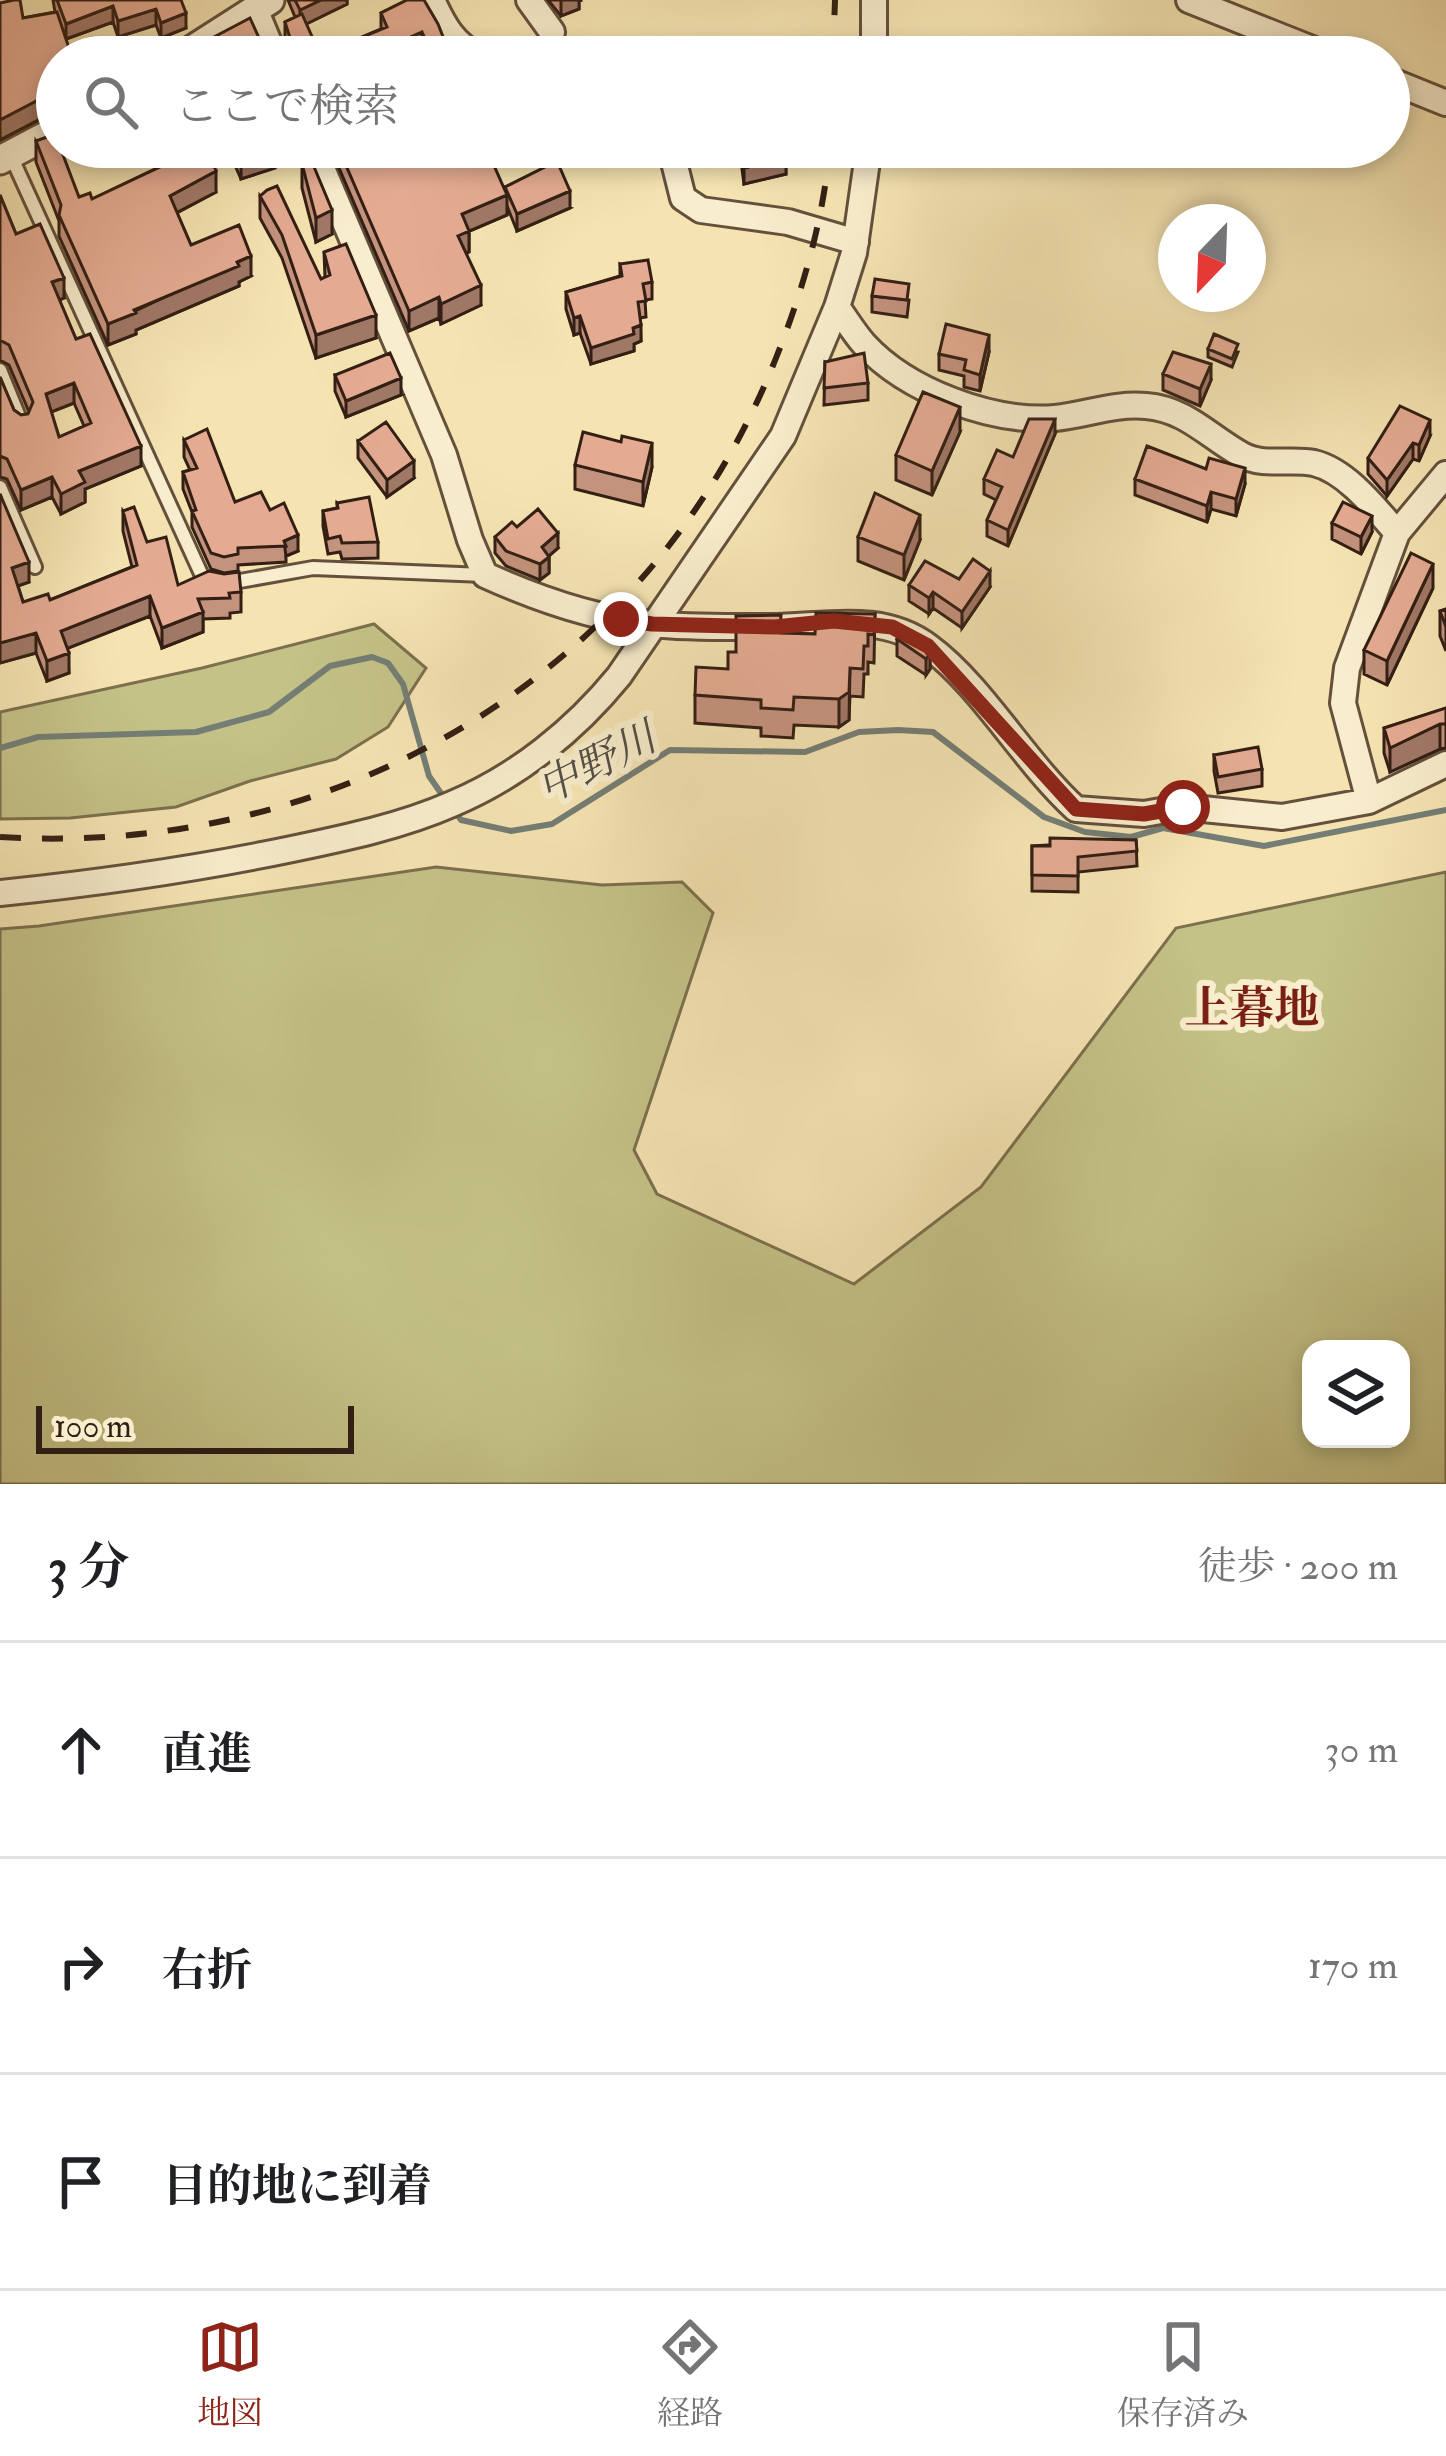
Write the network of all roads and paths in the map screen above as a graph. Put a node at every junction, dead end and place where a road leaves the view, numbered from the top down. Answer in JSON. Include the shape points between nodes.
{"nodes":[{"id":1,"x":432,"y":0,"type":"edge"},
{"id":2,"x":529,"y":0,"type":"edge"},
{"id":3,"x":874,"y":0,"type":"edge"},
{"id":4,"x":1189,"y":0,"type":"edge"},
{"id":5,"x":262,"y":4,"type":"edge"},
{"id":6,"x":552,"y":32,"type":"dead end"},
{"id":7,"x":213,"y":36,"type":"edge"},
{"id":8,"x":270,"y":36,"type":"edge"},
{"id":9,"x":451,"y":36,"type":"edge"},
{"id":10,"x":874,"y":36,"type":"edge"},
{"id":11,"x":1279,"y":36,"type":"edge"},
{"id":12,"x":1410,"y":88,"type":"edge"},
{"id":13,"x":1446,"y":103,"type":"edge"},
{"id":14,"x":36,"y":141,"type":"edge"},
{"id":15,"x":5,"y":157,"type":"edge"},
{"id":16,"x":322,"y":168,"type":"edge"},
{"id":17,"x":676,"y":168,"type":"edge"},
{"id":18,"x":866,"y":168,"type":"edge"},
{"id":19,"x":856,"y":242,"type":"junction"},
{"id":20,"x":837,"y":307,"type":"junction"},
{"id":21,"x":0,"y":370,"type":"edge"},
{"id":22,"x":22,"y":425,"type":"edge"},
{"id":23,"x":1446,"y":474,"type":"edge"},
{"id":24,"x":0,"y":487,"type":"edge"},
{"id":25,"x":1397,"y":533,"type":"junction"},
{"id":26,"x":35,"y":567,"type":"dead end"},
{"id":27,"x":485,"y":575,"type":"junction"},
{"id":28,"x":652,"y":624,"type":"junction"},
{"id":29,"x":1446,"y":764,"type":"edge"},
{"id":30,"x":1369,"y":802,"type":"junction"},
{"id":31,"x":0,"y":893,"type":"edge"}],
"edges":[{"from":1,"to":9,"type":"street"},
{"from":2,"to":6,"type":"street"},
{"from":3,"to":10,"type":"street"},
{"from":4,"to":11,"type":"street"},
{"from":5,"to":7,"type":"street"},
{"from":5,"to":8,"type":"street"},
{"from":12,"to":13,"type":"street"},
{"from":14,"to":15,"type":"street"},
{"from":15,"to":27,"type":"lane","via":[[203,578],[223,584],[313,568]]},
{"from":16,"to":27,"type":"street","via":[[444,455]]},
{"from":17,"to":19,"type":"street","via":[[683,198],[701,211],[788,222]]},
{"from":18,"to":19,"type":"street"},
{"from":19,"to":20,"type":"street"},
{"from":20,"to":25,"type":"street","via":[[865,345],[905,377],[966,404],[1056,418],[1153,406],[1201,423],[1245,457],[1315,463],[1367,499]]},
{"from":20,"to":28,"type":"street","via":[[784,436]]},
{"from":21,"to":22,"type":"lane"},
{"from":23,"to":25,"type":"street"},
{"from":24,"to":26,"type":"lane"},
{"from":25,"to":30,"type":"street","via":[[1347,668],[1343,703]]},
{"from":27,"to":28,"type":"street"},
{"from":28,"to":30,"type":"street","via":[[892,627],[928,646],[1076,809],[1144,814],[1202,807],[1282,817]]},
{"from":28,"to":31,"type":"street","via":[[599,700],[543,752],[421,815],[221,863]]},
{"from":29,"to":30,"type":"street"}]}
